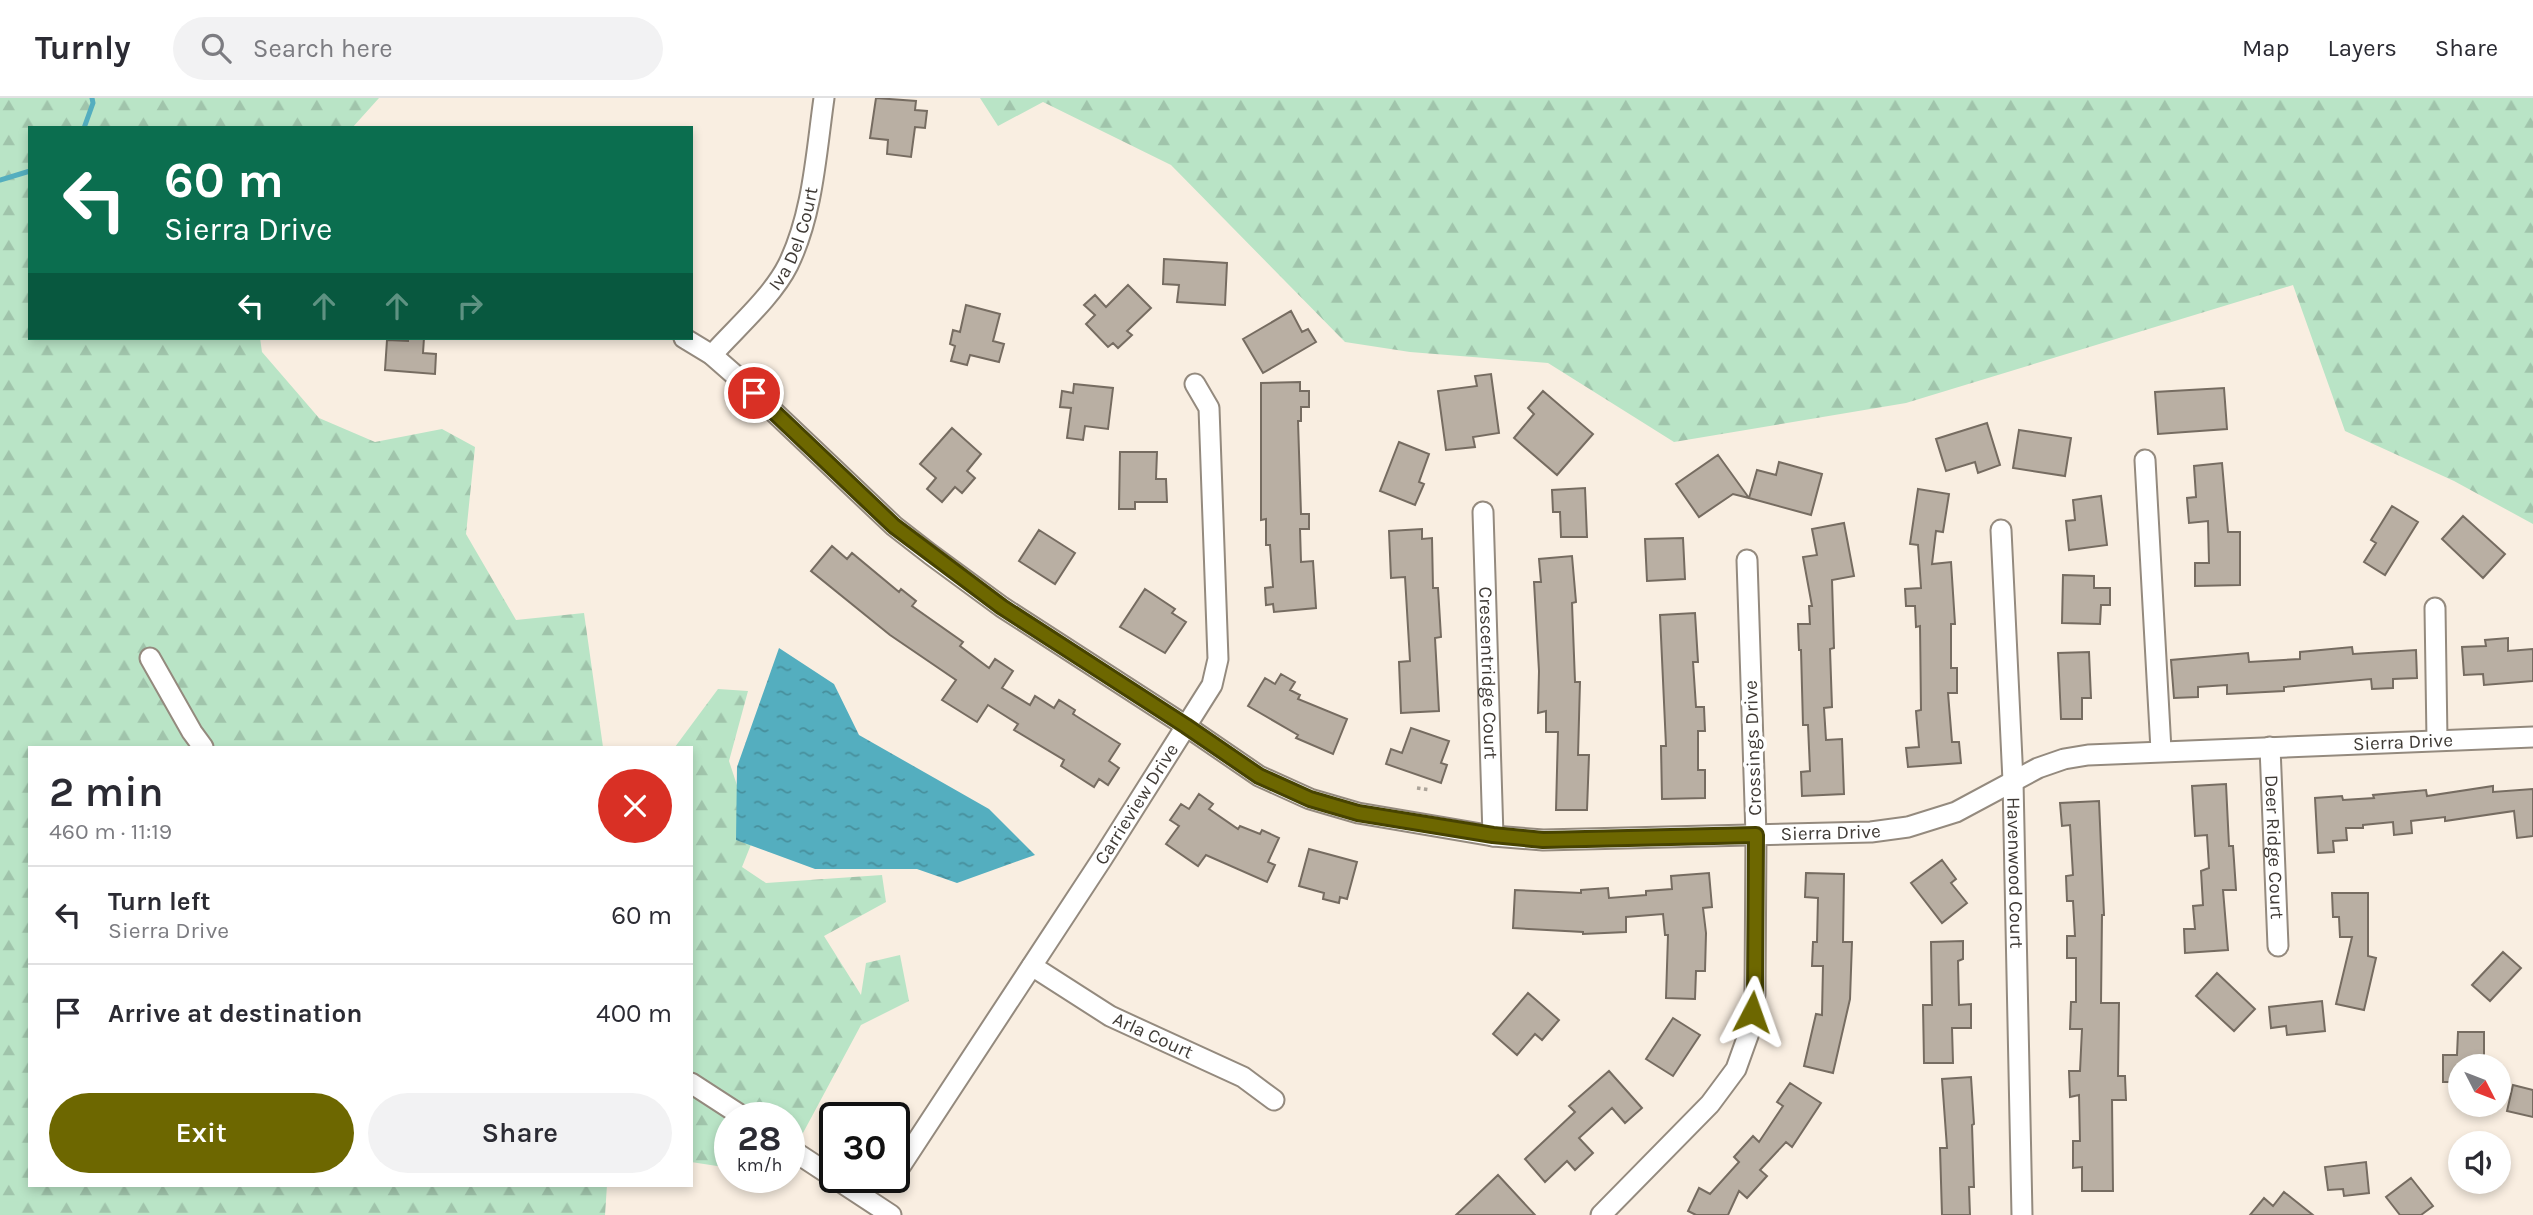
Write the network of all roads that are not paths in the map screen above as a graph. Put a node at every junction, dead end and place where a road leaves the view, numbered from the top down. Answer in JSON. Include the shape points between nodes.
{"nodes":[{"id":1,"x":824,"y":98,"type":"edge"},
{"id":2,"x":687,"y":340,"type":"edge"},
{"id":3,"x":712,"y":355,"type":"junction"},
{"id":4,"x":1195,"y":384,"type":"dead end"},
{"id":5,"x":2145,"y":460,"type":"dead end"},
{"id":6,"x":1483,"y":512,"type":"dead end"},
{"id":7,"x":2001,"y":530,"type":"dead end"},
{"id":8,"x":1747,"y":561,"type":"dead end"},
{"id":9,"x":2435,"y":608,"type":"dead end"},
{"id":10,"x":150,"y":658,"type":"dead end"},
{"id":11,"x":1186,"y":726,"type":"junction"},
{"id":12,"x":2533,"y":737,"type":"edge"},
{"id":13,"x":2437,"y":740,"type":"junction"},
{"id":14,"x":202,"y":746,"type":"edge"},
{"id":15,"x":2270,"y":747,"type":"junction"},
{"id":16,"x":2161,"y":750,"type":"junction"},
{"id":17,"x":2013,"y":781,"type":"junction"},
{"id":18,"x":1493,"y":835,"type":"junction"},
{"id":19,"x":1756,"y":835,"type":"junction"},
{"id":20,"x":2278,"y":946,"type":"dead end"},
{"id":21,"x":1032,"y":966,"type":"junction"},
{"id":22,"x":693,"y":1084,"type":"edge"},
{"id":23,"x":1274,"y":1100,"type":"dead end"},
{"id":24,"x":720,"y":1102,"type":"edge"},
{"id":25,"x":910,"y":1153,"type":"edge"},
{"id":26,"x":805,"y":1160,"type":"edge"},
{"id":27,"x":887,"y":1193,"type":"edge"},
{"id":28,"x":878,"y":1212,"type":"edge"},
{"id":29,"x":1606,"y":1213,"type":"edge"},
{"id":30,"x":2022,"y":1215,"type":"edge"}],
"edges":[{"from":1,"to":3,"type":"street","name":"Iva Del Court","via":[[804,225],[787,267]]},
{"from":2,"to":3,"type":"street","name":"Sierra Drive"},
{"from":3,"to":11,"type":"street","name":"Sierra Drive","via":[[903,533],[1002,607]]},
{"from":4,"to":11,"type":"street","name":"Carrieview Drive","via":[[1209,408],[1218,659],[1212,685]]},
{"from":5,"to":16,"type":"street"},
{"from":6,"to":18,"type":"street","name":"Crescentridge Court"},
{"from":7,"to":17,"type":"street","name":"Havenwood Court"},
{"from":8,"to":19,"type":"street","name":"Crossings Drive"},
{"from":9,"to":13,"type":"street"},
{"from":10,"to":14,"type":"street"},
{"from":11,"to":18,"type":"street","name":"Sierra Drive","via":[[1259,776],[1310,799],[1358,813]]},
{"from":11,"to":21,"type":"street","name":"Carrieview Drive"},
{"from":12,"to":13,"type":"street","name":"Sierra Drive"},
{"from":13,"to":15,"type":"street","name":"Sierra Drive"},
{"from":15,"to":16,"type":"street","name":"Sierra Drive"},
{"from":15,"to":20,"type":"street","name":"Deer Ridge Court"},
{"from":16,"to":17,"type":"street","name":"Sierra Drive","via":[[2064,759]]},
{"from":17,"to":19,"type":"street","name":"Sierra Drive","via":[[1956,811],[1909,827]]},
{"from":17,"to":30,"type":"street","name":"Havenwood Court"},
{"from":18,"to":19,"type":"street","name":"Sierra Drive","via":[[1543,840]]},
{"from":19,"to":29,"type":"street","name":"Crossings Drive","via":[[1755,994],[1750,1030],[1736,1069],[1710,1104]]},
{"from":21,"to":23,"type":"street","name":"Arla Court","via":[[1110,1016],[1243,1077]]},
{"from":21,"to":25,"type":"street","name":"Carrieview Drive"},
{"from":22,"to":24,"type":"street"},
{"from":26,"to":28,"type":"street"},
{"from":27,"to":28,"type":"street","name":"Carrieview Drive"}]}
